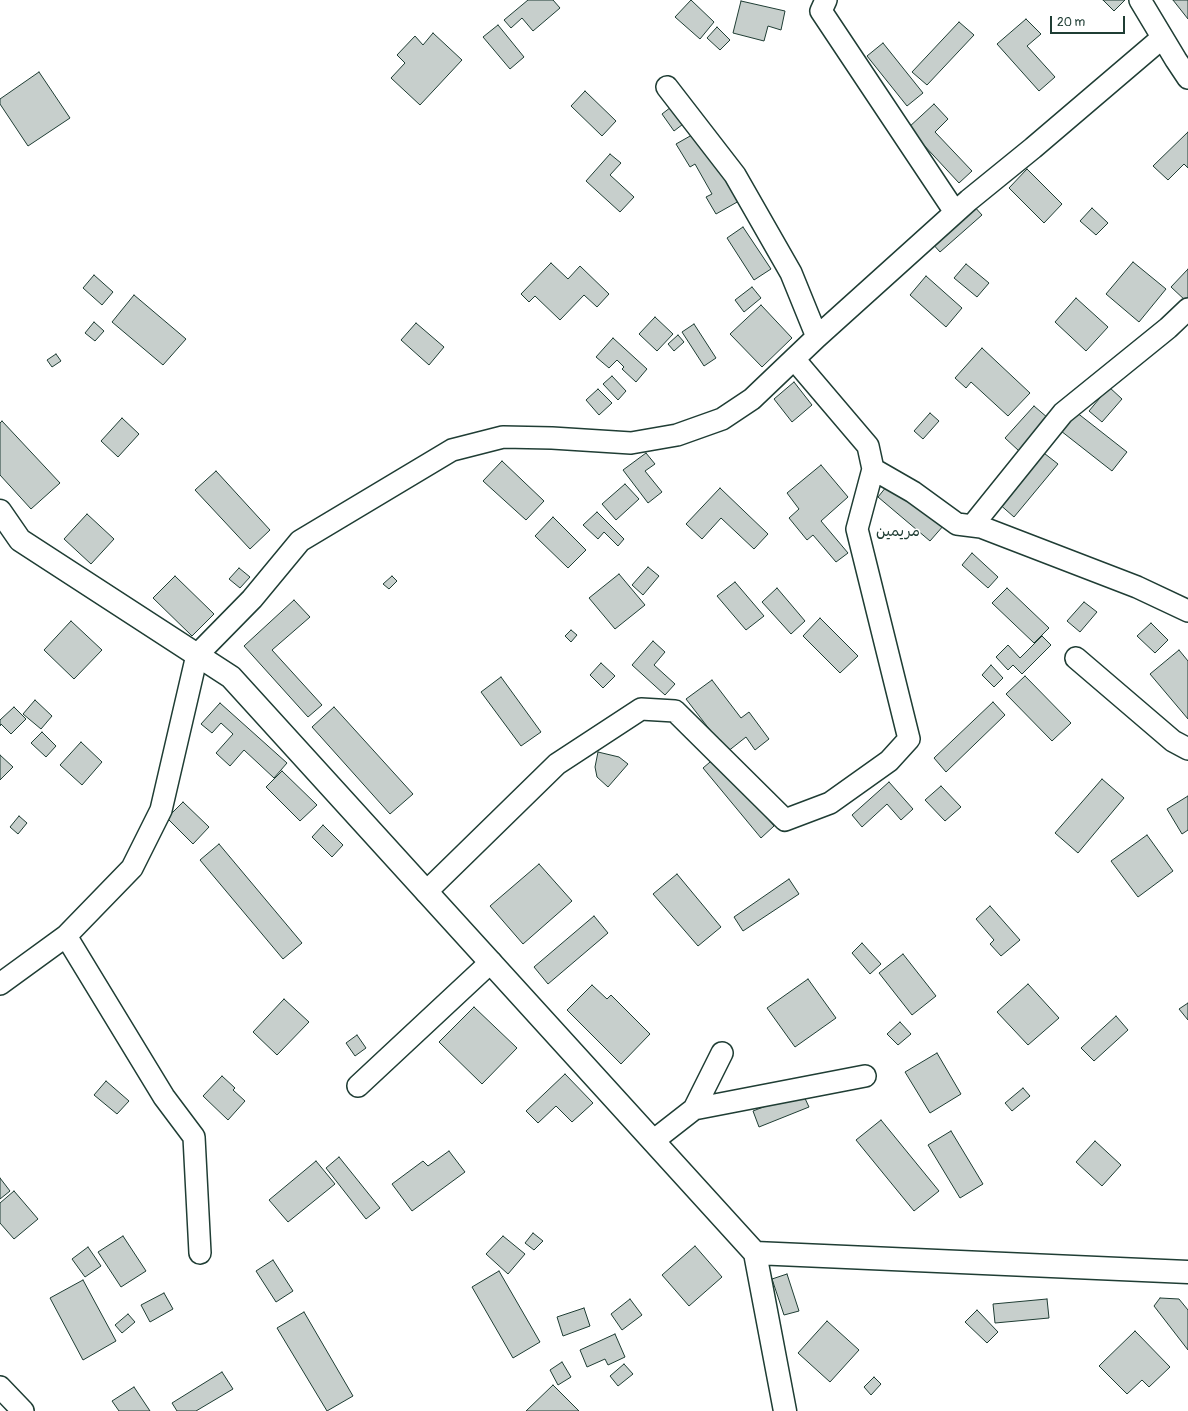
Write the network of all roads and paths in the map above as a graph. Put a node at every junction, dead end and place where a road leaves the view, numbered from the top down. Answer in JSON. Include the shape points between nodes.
{"nodes":[{"id":1,"x":826,"y":0,"type":"edge"},
{"id":2,"x":1140,"y":0,"type":"edge"},
{"id":3,"x":1162,"y":38,"type":"junction"},
{"id":4,"x":1188,"y":78,"type":"edge"},
{"id":5,"x":667,"y":86,"type":"dead end"},
{"id":6,"x":955,"y":212,"type":"junction"},
{"id":7,"x":1188,"y":309,"type":"edge"},
{"id":8,"x":817,"y":338,"type":"junction"},
{"id":9,"x":794,"y":360,"type":"junction"},
{"id":10,"x":873,"y":469,"type":"junction"},
{"id":11,"x":0,"y":511,"type":"edge"},
{"id":12,"x":972,"y":526,"type":"junction"},
{"id":13,"x":1188,"y":611,"type":"edge"},
{"id":14,"x":197,"y":655,"type":"junction"},
{"id":15,"x":1076,"y":658,"type":"dead end"},
{"id":16,"x":1188,"y":749,"type":"edge"},
{"id":17,"x":426,"y":892,"type":"junction"},
{"id":18,"x":66,"y":936,"type":"junction"},
{"id":19,"x":491,"y":962,"type":"junction"},
{"id":20,"x":0,"y":984,"type":"edge"},
{"id":21,"x":722,"y":1053,"type":"dead end"},
{"id":22,"x":865,"y":1076,"type":"dead end"},
{"id":23,"x":358,"y":1086,"type":"dead end"},
{"id":24,"x":694,"y":1109,"type":"junction"},
{"id":25,"x":653,"y":1141,"type":"junction"},
{"id":26,"x":200,"y":1253,"type":"dead end"},
{"id":27,"x":755,"y":1253,"type":"junction"},
{"id":28,"x":1188,"y":1272,"type":"edge"},
{"id":29,"x":0,"y":1387,"type":"edge"},
{"id":30,"x":23,"y":1411,"type":"edge"},
{"id":31,"x":785,"y":1411,"type":"edge"}],
"edges":[{"from":1,"to":6,"type":"street","via":[[821,11]]},
{"from":2,"to":3,"type":"street"},
{"from":3,"to":4,"type":"street"},
{"from":3,"to":6,"type":"street"},
{"from":5,"to":8,"type":"street","via":[[735,175],[791,273]]},
{"from":6,"to":8,"type":"street"},
{"from":7,"to":12,"type":"street","via":[[1063,413]]},
{"from":8,"to":9,"type":"street"},
{"from":9,"to":10,"type":"street","via":[[868,446]]},
{"from":9,"to":14,"type":"street","via":[[752,399],[722,419],[677,435],[631,443],[503,437],[452,450],[300,541],[252,598]]},
{"from":10,"to":12,"type":"street","via":[[913,492],[957,524]]},
{"from":10,"to":17,"type":"street","via":[[856,529],[910,739],[889,761],[830,803],[785,820],[675,711],[641,709],[557,764]]},
{"from":11,"to":14,"type":"street","via":[[20,540]]},
{"from":12,"to":13,"type":"street","via":[[981,526],[1137,587]]},
{"from":14,"to":17,"type":"street","via":[[231,677]]},
{"from":14,"to":18,"type":"street","via":[[161,810],[132,868]]},
{"from":15,"to":16,"type":"street","via":[[1173,742]]},
{"from":17,"to":19,"type":"street"},
{"from":18,"to":20,"type":"street"},
{"from":18,"to":26,"type":"street","via":[[164,1097],[194,1137]]},
{"from":19,"to":23,"type":"street"},
{"from":19,"to":25,"type":"street"},
{"from":21,"to":24,"type":"street"},
{"from":22,"to":24,"type":"street"},
{"from":24,"to":25,"type":"street"},
{"from":25,"to":27,"type":"street"},
{"from":27,"to":28,"type":"street"},
{"from":27,"to":31,"type":"street"},
{"from":29,"to":30,"type":"street"}]}
